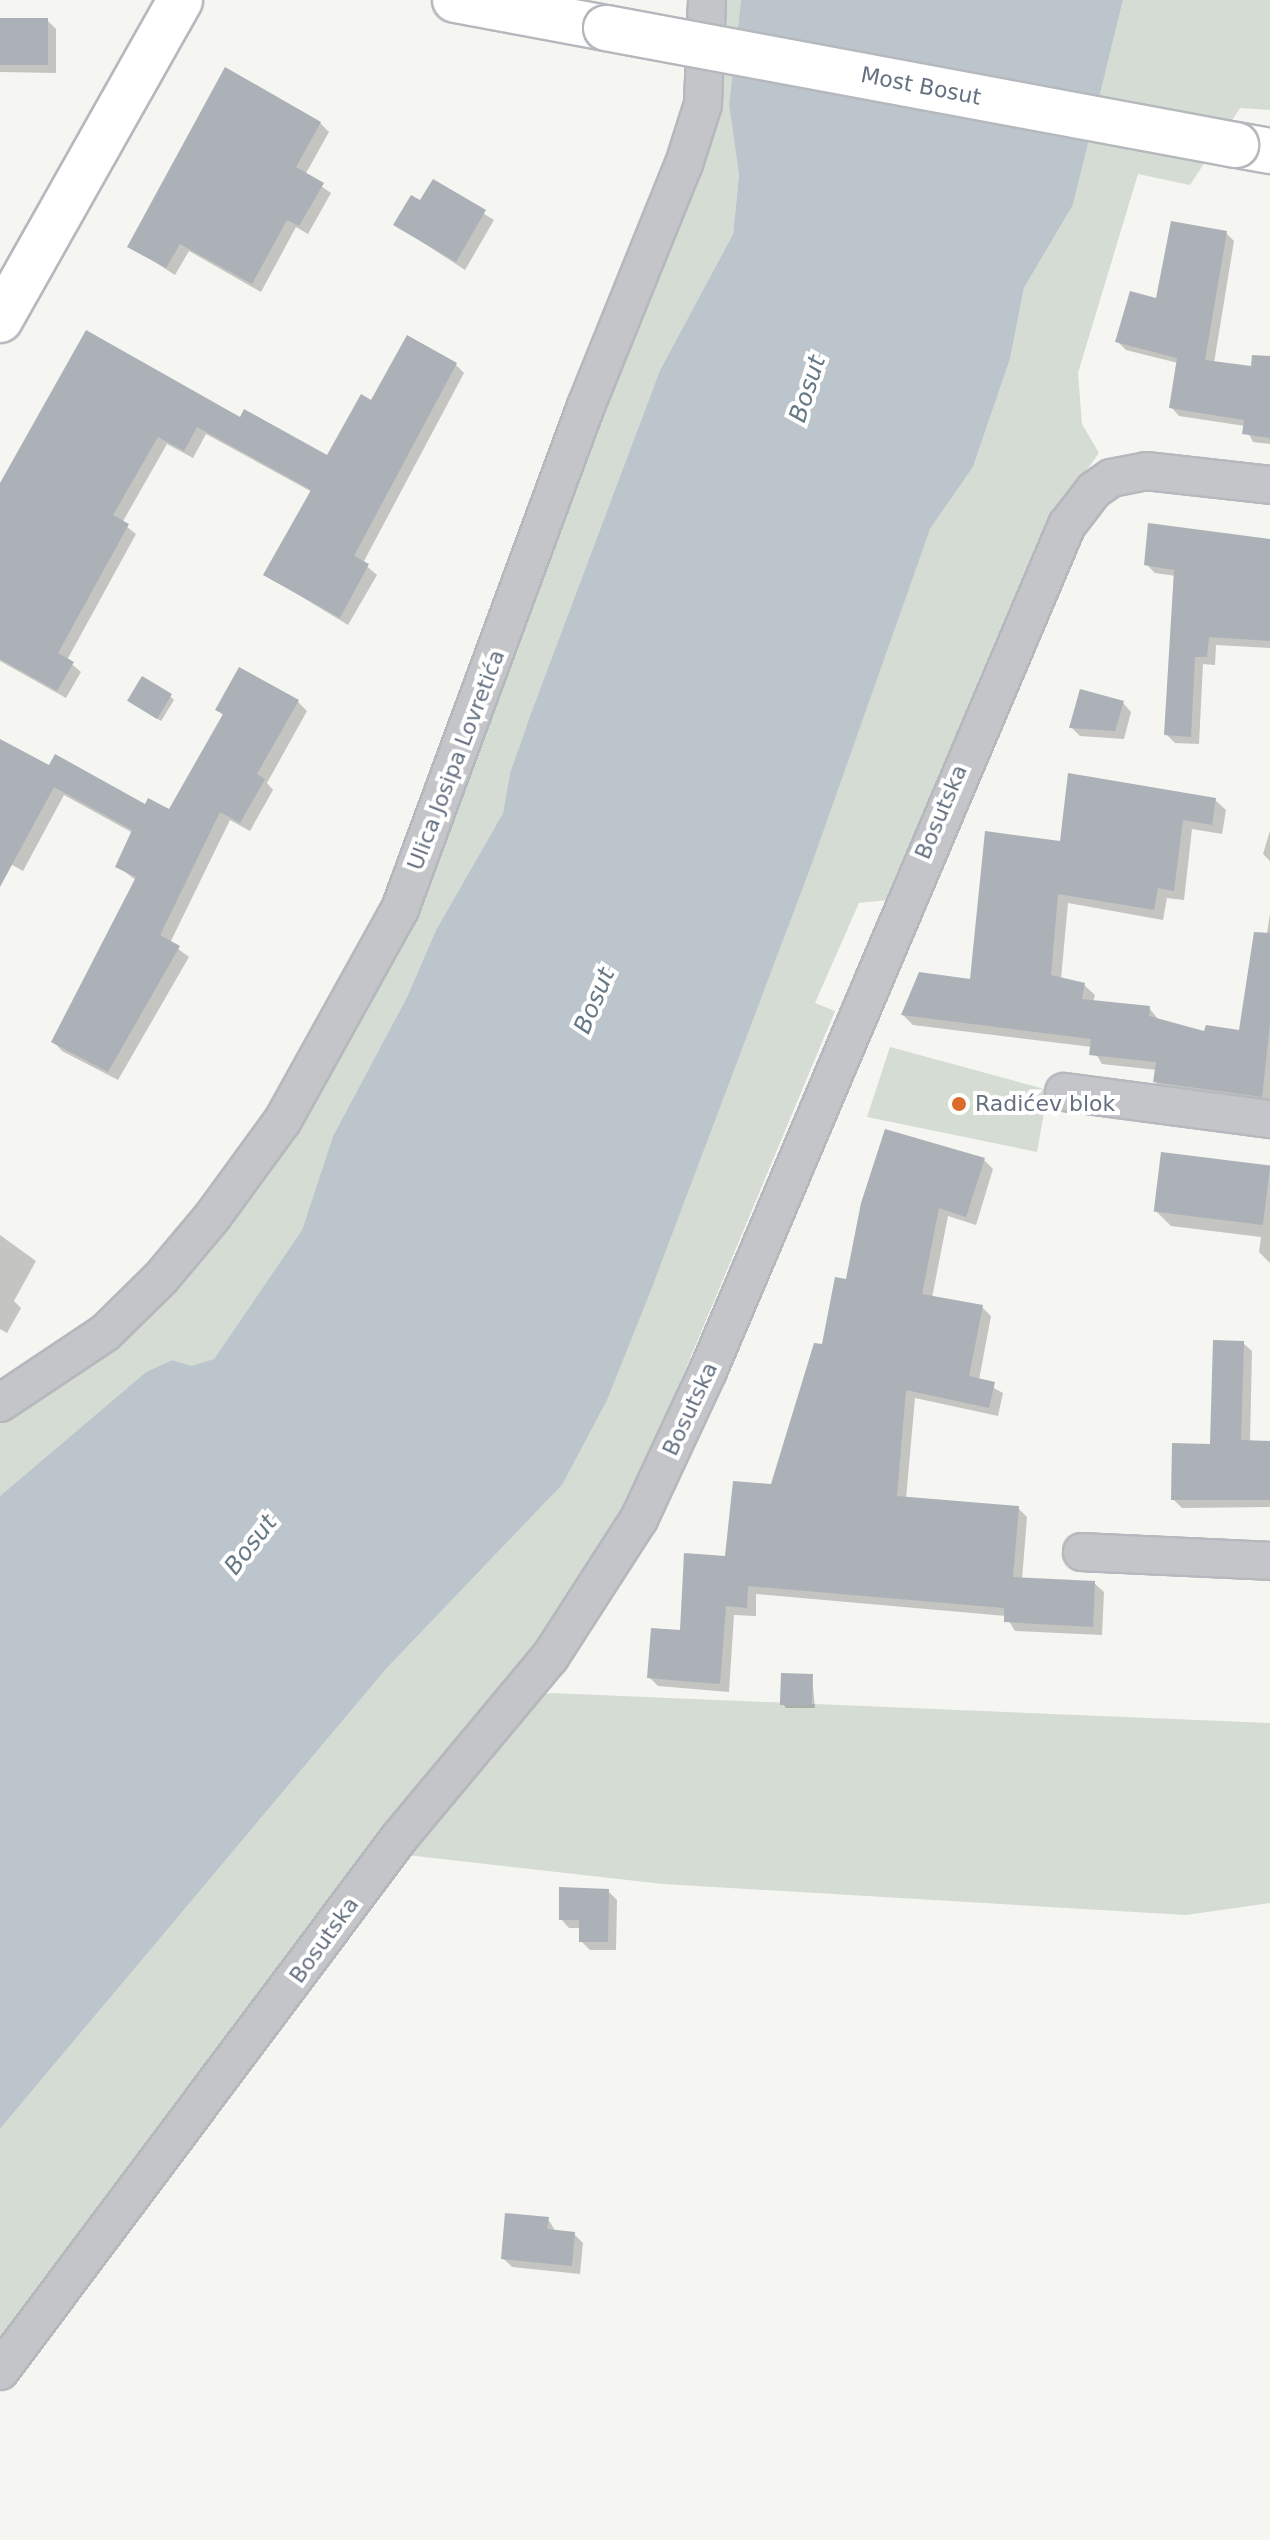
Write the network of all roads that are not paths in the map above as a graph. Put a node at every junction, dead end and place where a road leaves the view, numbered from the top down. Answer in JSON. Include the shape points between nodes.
{"nodes":[{"id":1,"x":180,"y":0,"type":"edge"},
{"id":2,"x":455,"y":0,"type":"edge"},
{"id":3,"x":707,"y":0,"type":"edge"},
{"id":4,"x":1253,"y":148,"type":"edge"},
{"id":5,"x":0,"y":320,"type":"edge"},
{"id":6,"x":1270,"y":485,"type":"edge"},
{"id":7,"x":1064,"y":1092,"type":"dead end"},
{"id":8,"x":1270,"y":1119,"type":"edge"},
{"id":9,"x":0,"y":1403,"type":"edge"},
{"id":10,"x":1082,"y":1552,"type":"dead end"},
{"id":11,"x":1270,"y":1561,"type":"edge"},
{"id":12,"x":0,"y":2371,"type":"edge"}],
"edges":[{"from":1,"to":5,"type":"main road"},
{"from":2,"to":4,"type":"main road","name":"Most Bosut","bridge":true},
{"from":3,"to":9,"type":"street","name":"Ulica Josipa Lovretića","via":[[703,104],[684,164],[586,406],[400,909],[283,1120],[213,1216],[105,1333]]},
{"from":6,"to":12,"type":"street","name":"Bosutska","via":[[1146,471],[1111,478],[1094,490],[1067,525],[708,1371],[639,1519],[550,1657],[399,1838]]},
{"from":7,"to":8,"type":"street"},
{"from":10,"to":11,"type":"street"}]}
